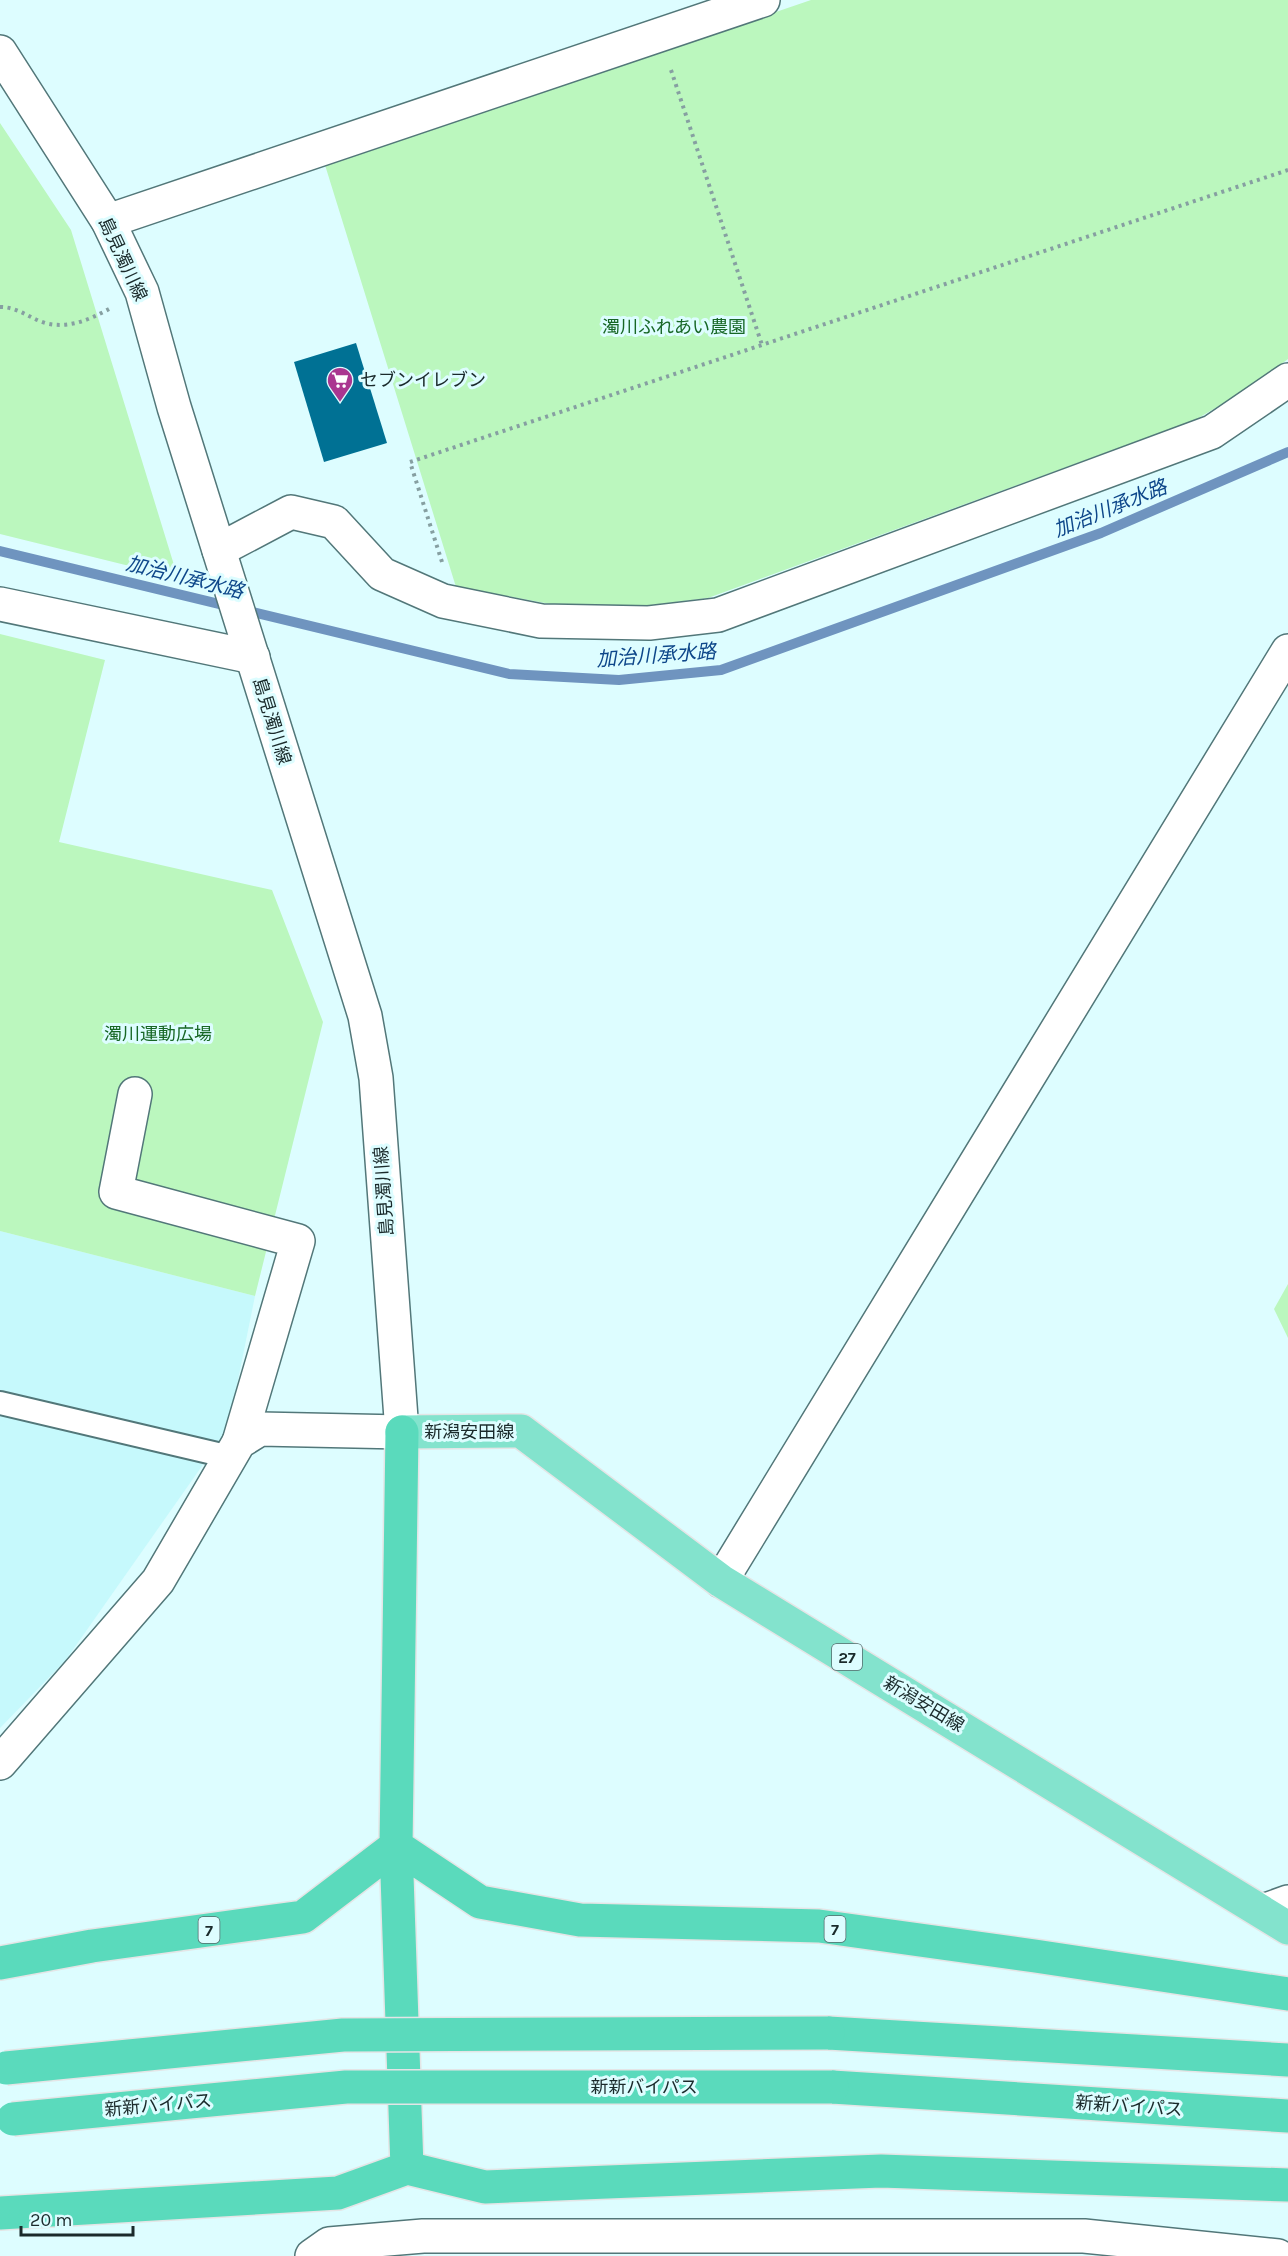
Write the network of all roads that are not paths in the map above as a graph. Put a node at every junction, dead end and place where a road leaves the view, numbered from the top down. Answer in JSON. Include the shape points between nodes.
{"nodes":[{"id":1,"x":762,"y":0,"type":"edge"},
{"id":2,"x":0,"y":52,"type":"edge"},
{"id":3,"x":108,"y":221,"type":"junction"},
{"id":4,"x":1288,"y":380,"type":"edge"},
{"id":5,"x":219,"y":550,"type":"junction"},
{"id":6,"x":0,"y":604,"type":"edge"},
{"id":7,"x":1288,"y":651,"type":"edge"},
{"id":8,"x":252,"y":657,"type":"junction"},
{"id":9,"x":135,"y":1094,"type":"dead end"},
{"id":10,"x":0,"y":1403,"type":"edge"},
{"id":11,"x":402,"y":1432,"type":"junction"},
{"id":12,"x":234,"y":1450,"type":"junction"},
{"id":13,"x":722,"y":1581,"type":"junction"},
{"id":14,"x":0,"y":1763,"type":"edge"},
{"id":15,"x":396,"y":1845,"type":"junction"},
{"id":16,"x":1280,"y":1914,"type":"edge"},
{"id":17,"x":0,"y":1963,"type":"edge"},
{"id":18,"x":1288,"y":1994,"type":"edge"},
{"id":19,"x":1288,"y":2060,"type":"edge"},
{"id":20,"x":3,"y":2068,"type":"edge"},
{"id":21,"x":1288,"y":2116,"type":"edge"},
{"id":22,"x":6,"y":2120,"type":"edge"},
{"id":23,"x":407,"y":2168,"type":"junction"},
{"id":24,"x":1288,"y":2185,"type":"edge"},
{"id":25,"x":0,"y":2213,"type":"edge"},
{"id":26,"x":312,"y":2256,"type":"edge"},
{"id":27,"x":1278,"y":2256,"type":"edge"}],
"edges":[{"from":1,"to":3,"type":"street"},
{"from":2,"to":3,"type":"street","name":"島見濁川線"},
{"from":3,"to":5,"type":"street","name":"島見濁川線","via":[[142,292]]},
{"from":4,"to":5,"type":"street","via":[[1212,432],[718,615],[649,623],[541,621],[443,602],[382,574],[334,522],[291,512]]},
{"from":5,"to":8,"type":"street","name":"島見濁川線"},
{"from":6,"to":8,"type":"street"},
{"from":7,"to":13,"type":"street"},
{"from":8,"to":11,"type":"street","name":"島見濁川線","via":[[365,1016],[376,1078]]},
{"from":9,"to":12,"type":"street","via":[[116,1192],[298,1241]]},
{"from":10,"to":12,"type":"lane"},
{"from":11,"to":12,"type":"street","via":[[260,1429]]},
{"from":11,"to":13,"type":"main road","name":"新潟安田線","number":"27","via":[[522,1431]]},
{"from":11,"to":15,"type":"highway"},
{"from":12,"to":14,"type":"street","via":[[158,1581]]},
{"from":13,"to":16,"type":"main road","name":"新潟安田線","number":"27"},
{"from":15,"to":17,"type":"highway","number":"7","via":[[303,1917]]},
{"from":15,"to":18,"type":"highway","number":"7","via":[[480,1902],[580,1920],[819,1926]]},
{"from":15,"to":23,"type":"highway"},
{"from":19,"to":20,"type":"highway","bridge":true,"via":[[828,2033],[343,2035]]},
{"from":21,"to":22,"type":"highway","name":"新新バイパス","bridge":true,"via":[[832,2088],[346,2087]]},
{"from":23,"to":24,"type":"highway","via":[[484,2187],[881,2171]]},
{"from":23,"to":25,"type":"highway","via":[[338,2193]]},
{"from":26,"to":27,"type":"street","via":[[329,2244],[423,2236],[1084,2236]]}]}
